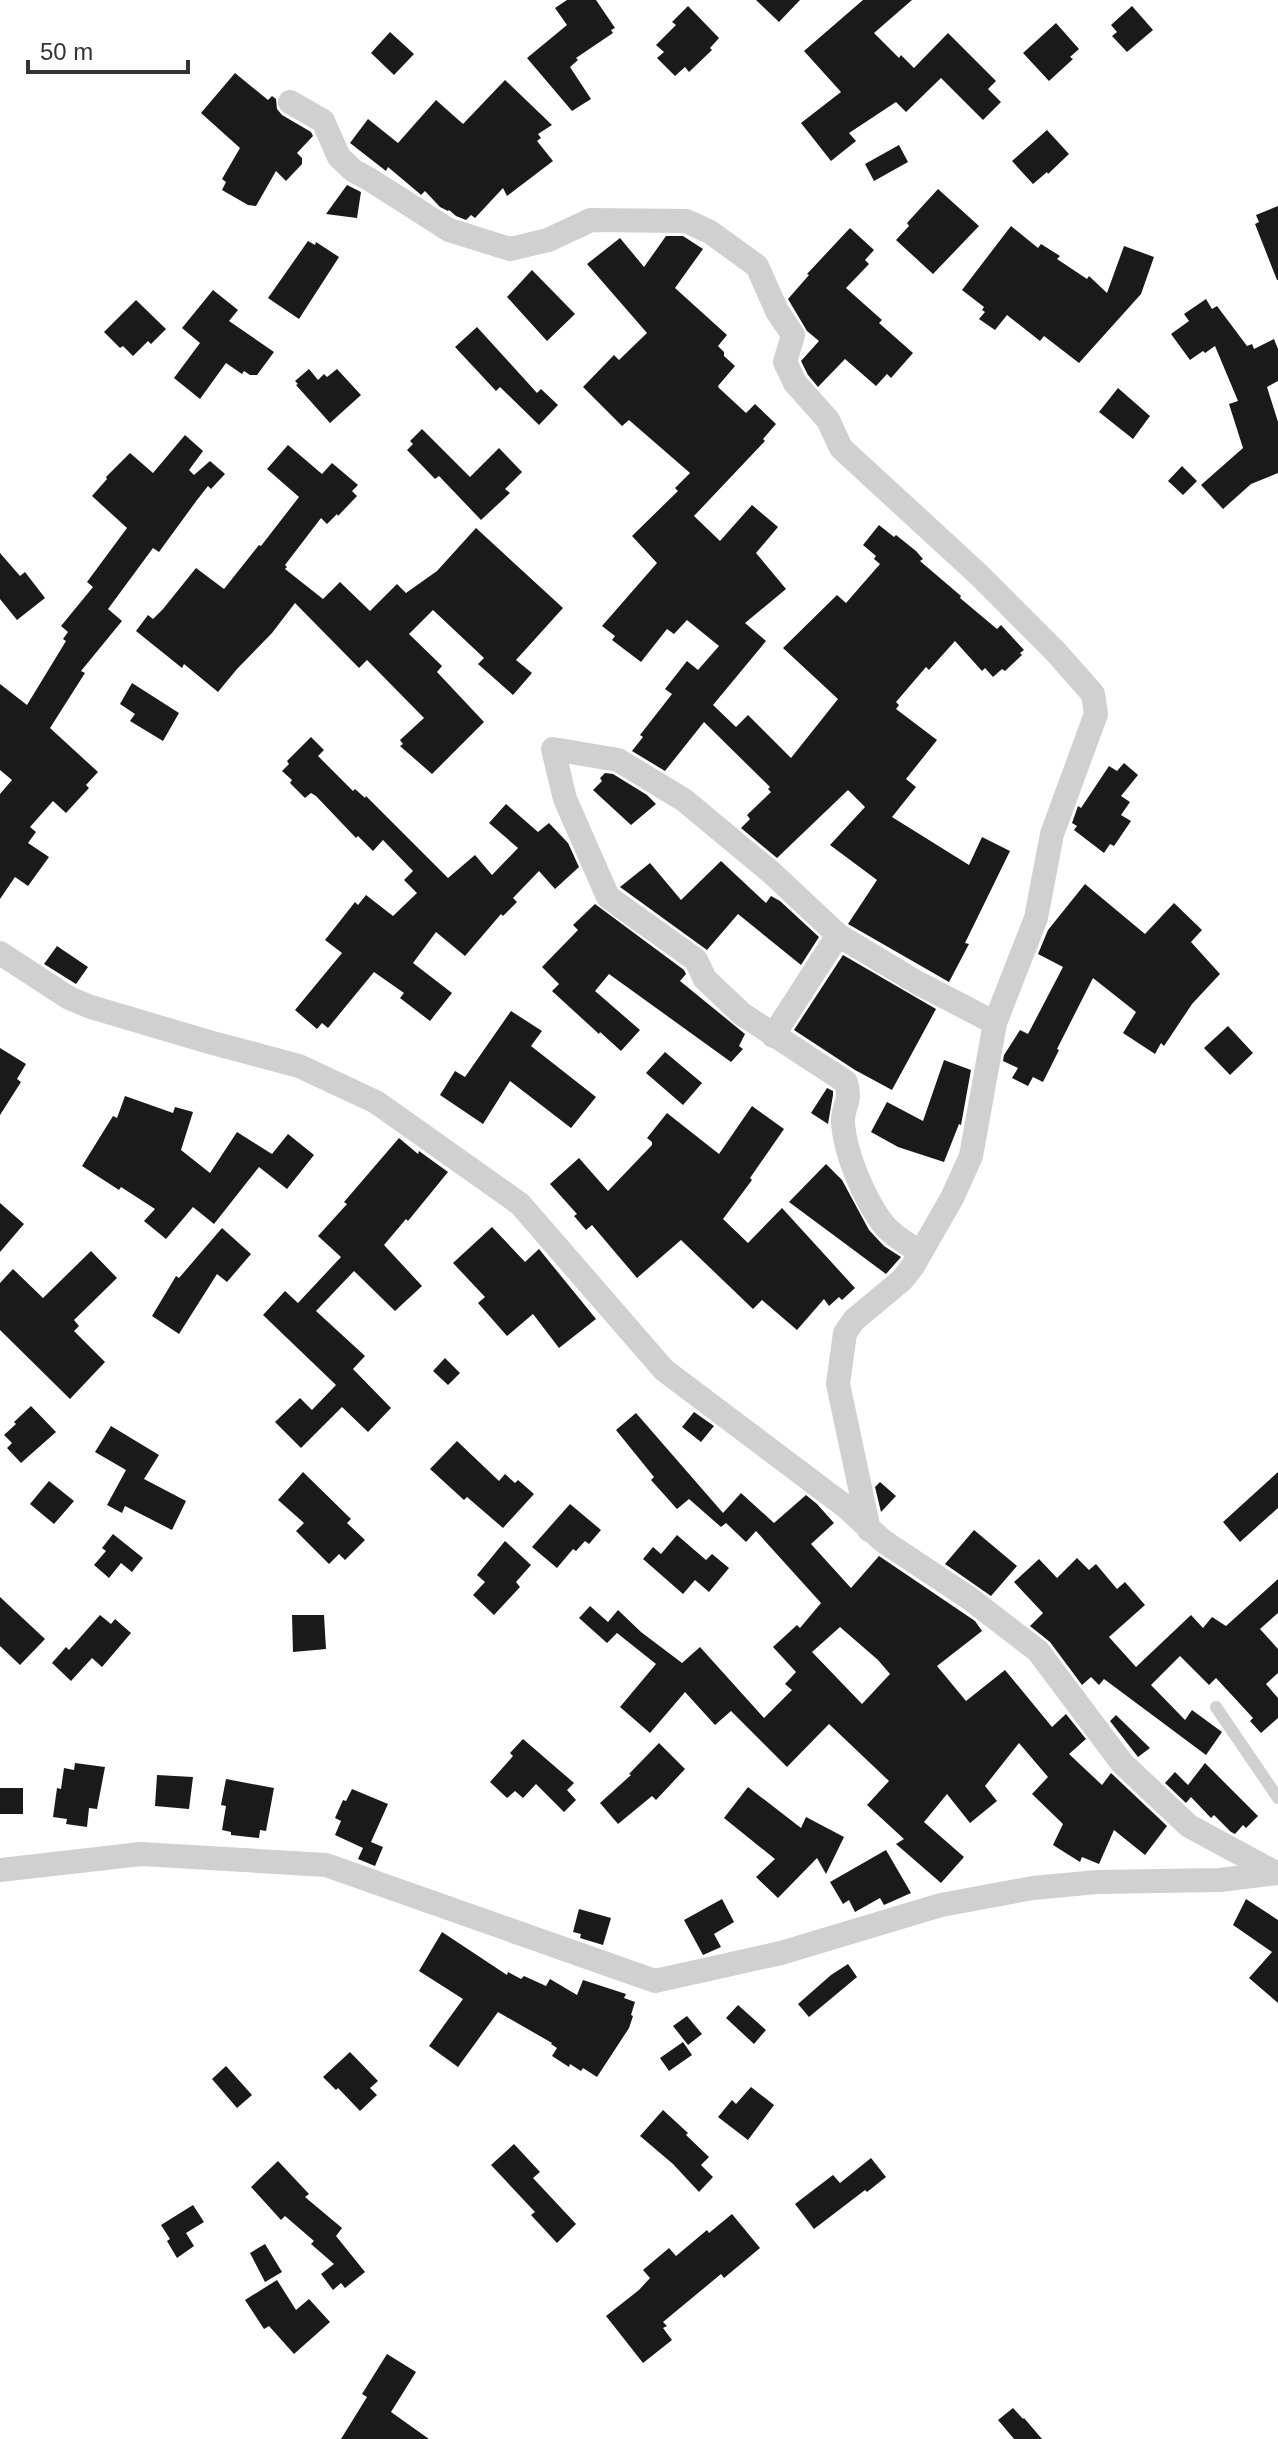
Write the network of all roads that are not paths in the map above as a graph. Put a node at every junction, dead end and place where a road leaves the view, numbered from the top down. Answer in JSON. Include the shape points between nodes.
{"nodes":[{"id":1,"x":290,"y":102,"type":"dead end"},
{"id":2,"x":838,"y":935,"type":"junction"},
{"id":3,"x":0,"y":953,"type":"edge"},
{"id":4,"x":995,"y":1023,"type":"junction"},
{"id":5,"x":773,"y":1036,"type":"junction"},
{"id":6,"x":920,"y":1252,"type":"junction"},
{"id":7,"x":869,"y":1530,"type":"junction"},
{"id":8,"x":1216,"y":1707,"type":"dead end"},
{"id":9,"x":1278,"y":1798,"type":"edge"},
{"id":10,"x":0,"y":1870,"type":"edge"},
{"id":11,"x":1277,"y":1873,"type":"edge"}],
"edges":[{"from":1,"to":4,"type":"street","via":[[323,121],[339,157],[354,171],[449,230],[510,249],[548,240],[591,220],[686,221],[733,247],[757,266],[793,335],[785,362],[795,383],[828,420],[841,448],[978,574],[1093,694],[1096,714],[1052,834],[1036,918]]},
{"from":2,"to":4,"type":"street"},
{"from":2,"to":5,"type":"street"},
{"from":2,"to":5,"type":"street","via":[[684,800],[618,760],[553,749],[565,799],[608,897],[696,960],[705,979]]},
{"from":3,"to":7,"type":"street","via":[[91,1007],[299,1066],[376,1102],[520,1204],[664,1370]]},
{"from":4,"to":6,"type":"street","via":[[971,1156]]},
{"from":5,"to":6,"type":"street","via":[[846,1082],[850,1097],[843,1121],[860,1184],[881,1221]]},
{"from":6,"to":7,"type":"street","via":[[902,1280],[845,1333],[838,1384]]},
{"from":7,"to":11,"type":"street","via":[[1038,1651],[1122,1763],[1189,1826]]},
{"from":8,"to":9,"type":"lane"},
{"from":10,"to":11,"type":"street","via":[[141,1854],[326,1865],[655,1981],[781,1953],[941,1905],[1033,1888]]}]}
